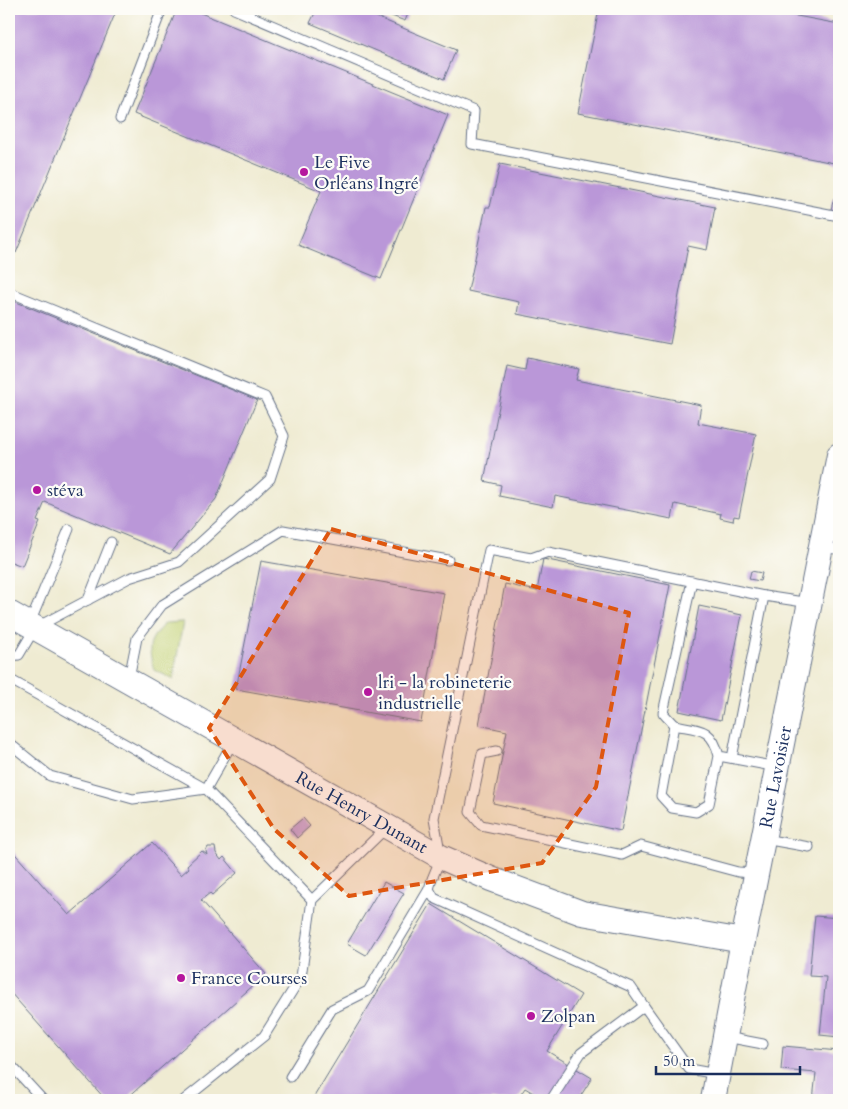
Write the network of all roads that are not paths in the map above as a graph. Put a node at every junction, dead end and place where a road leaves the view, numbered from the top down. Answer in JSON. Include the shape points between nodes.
{"nodes":[{"id":1,"x":162,"y":9,"type":"edge"},
{"id":2,"x":234,"y":9,"type":"edge"},
{"id":3,"x":120,"y":119,"type":"dead end"},
{"id":4,"x":839,"y":216,"type":"edge"},
{"id":5,"x":9,"y":292,"type":"edge"},
{"id":6,"x":838,"y":464,"type":"edge"},
{"id":7,"x":69,"y":529,"type":"dead end"},
{"id":8,"x":111,"y":542,"type":"dead end"},
{"id":9,"x":830,"y":548,"type":"edge"},
{"id":10,"x":448,"y":560,"type":"dead end"},
{"id":11,"x":692,"y":581,"type":"junction"},
{"id":12,"x":764,"y":596,"type":"junction"},
{"id":13,"x":88,"y":600,"type":"junction"},
{"id":14,"x":810,"y":604,"type":"junction"},
{"id":15,"x":9,"y":613,"type":"edge"},
{"id":16,"x":32,"y":626,"type":"junction"},
{"id":17,"x":9,"y":656,"type":"edge"},
{"id":18,"x":9,"y":680,"type":"edge"},
{"id":19,"x":129,"y":681,"type":"junction"},
{"id":20,"x":674,"y":725,"type":"junction"},
{"id":21,"x":234,"y":740,"type":"junction"},
{"id":22,"x":9,"y":743,"type":"edge"},
{"id":23,"x":497,"y":751,"type":"dead end"},
{"id":24,"x":719,"y":756,"type":"junction"},
{"id":25,"x":732,"y":758,"type":"junction"},
{"id":26,"x":777,"y":767,"type":"junction"},
{"id":27,"x":206,"y":789,"type":"junction"},
{"id":28,"x":387,"y":826,"type":"junction"},
{"id":29,"x":764,"y":839,"type":"junction"},
{"id":30,"x":809,"y":847,"type":"dead end"},
{"id":31,"x":442,"y":857,"type":"junction"},
{"id":32,"x":757,"y":874,"type":"junction"},
{"id":33,"x":429,"y":889,"type":"junction"},
{"id":34,"x":312,"y":900,"type":"junction"},
{"id":35,"x":743,"y":941,"type":"junction"},
{"id":36,"x":644,"y":1006,"type":"junction"},
{"id":37,"x":725,"y":1037,"type":"junction"},
{"id":38,"x":763,"y":1044,"type":"dead end"},
{"id":39,"x":9,"y":1063,"type":"edge"},
{"id":40,"x":718,"y":1075,"type":"junction"},
{"id":41,"x":290,"y":1077,"type":"dead end"},
{"id":42,"x":43,"y":1100,"type":"edge"},
{"id":43,"x":184,"y":1100,"type":"edge"},
{"id":44,"x":551,"y":1100,"type":"edge"},
{"id":45,"x":713,"y":1100,"type":"edge"}],
"edges":[{"from":1,"to":3,"type":"lane"},
{"from":2,"to":4,"type":"lane","via":[[474,111],[472,144]]},
{"from":5,"to":13,"type":"lane","via":[[265,397],[284,436],[270,479],[178,562],[129,578]]},
{"from":6,"to":9,"type":"street","name":"Rue Lavoisier"},
{"from":7,"to":16,"type":"lane"},
{"from":8,"to":13,"type":"lane"},
{"from":9,"to":14,"type":"street","name":"Rue Lavoisier"},
{"from":10,"to":19,"type":"lane","via":[[283,530],[162,605],[137,638]]},
{"from":11,"to":12,"type":"lane"},
{"from":11,"to":20,"type":"lane","via":[[663,713]]},
{"from":11,"to":31,"type":"lane","via":[[548,552],[531,558],[489,550],[434,818]]},
{"from":12,"to":14,"type":"lane"},
{"from":12,"to":25,"type":"lane"},
{"from":13,"to":16,"type":"lane"},
{"from":14,"to":26,"type":"street","name":"Rue Lavoisier"},
{"from":15,"to":16,"type":"street","name":"Rue Henry Dunant"},
{"from":16,"to":17,"type":"lane","via":[[19,655]]},
{"from":16,"to":19,"type":"street","name":"Rue Henry Dunant"},
{"from":18,"to":27,"type":"lane"},
{"from":19,"to":21,"type":"street","name":"Rue Henry Dunant"},
{"from":20,"to":24,"type":"lane","via":[[703,730],[715,742]]},
{"from":20,"to":24,"type":"lane","via":[[661,796],[672,808],[696,812],[709,804]]},
{"from":21,"to":27,"type":"lane"},
{"from":21,"to":28,"type":"street","name":"Rue Henry Dunant"},
{"from":22,"to":27,"type":"lane","via":[[50,776],[133,799]]},
{"from":23,"to":32,"type":"lane","via":[[482,754],[470,812],[481,825],[622,855],[641,846],[738,872]]},
{"from":24,"to":25,"type":"lane"},
{"from":25,"to":26,"type":"lane"},
{"from":26,"to":29,"type":"street","name":"Rue Lavoisier"},
{"from":27,"to":34,"type":"lane"},
{"from":28,"to":31,"type":"street","name":"Rue Henry Dunant"},
{"from":28,"to":34,"type":"lane"},
{"from":29,"to":30,"type":"lane"},
{"from":29,"to":32,"type":"street","name":"Rue Lavoisier"},
{"from":31,"to":33,"type":"lane"},
{"from":31,"to":35,"type":"street","name":"Rue Henry Dunant","via":[[582,914]]},
{"from":32,"to":35,"type":"street","name":"Rue Lavoisier"},
{"from":33,"to":36,"type":"lane","via":[[434,898],[631,987]]},
{"from":33,"to":41,"type":"lane","via":[[368,991],[332,1009]]},
{"from":34,"to":43,"type":"lane","via":[[301,977],[264,1036]]},
{"from":35,"to":37,"type":"street","name":"Rue Lavoisier"},
{"from":36,"to":40,"type":"lane","via":[[689,1069]]},
{"from":36,"to":44,"type":"lane","via":[[581,1053]]},
{"from":37,"to":38,"type":"lane"},
{"from":37,"to":40,"type":"street","name":"Rue Lavoisier"},
{"from":39,"to":42,"type":"lane"},
{"from":40,"to":45,"type":"street","name":"Rue Lavoisier"}]}
